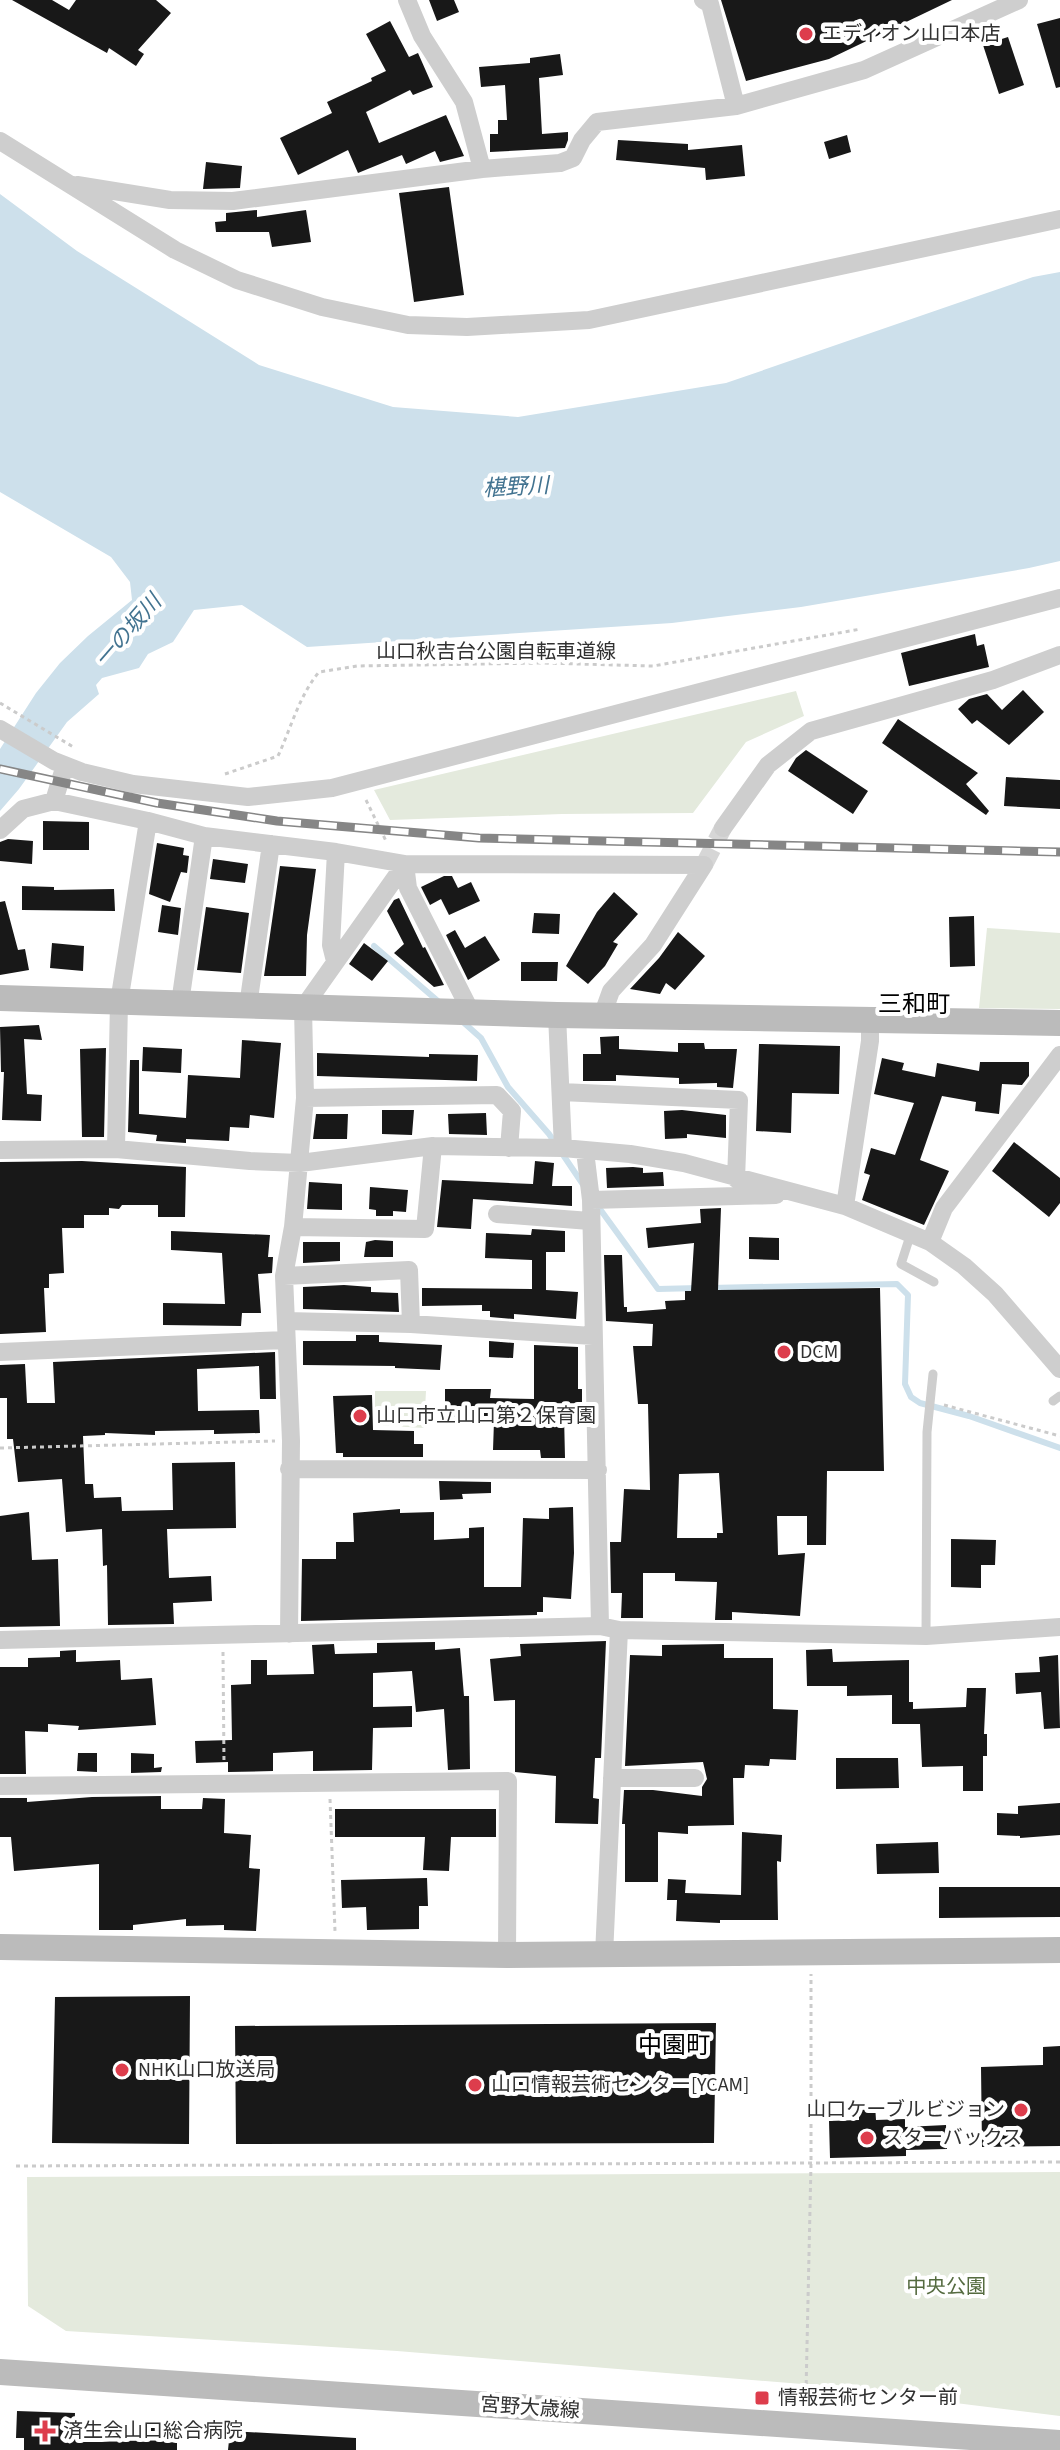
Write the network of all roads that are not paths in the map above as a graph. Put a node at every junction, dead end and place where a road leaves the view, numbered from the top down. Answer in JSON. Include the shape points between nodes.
{"nodes":[{"id":1,"x":407,"y":0,"type":"edge"},
{"id":2,"x":703,"y":0,"type":"edge"},
{"id":3,"x":1019,"y":0,"type":"edge"},
{"id":4,"x":736,"y":106,"type":"junction"},
{"id":5,"x":0,"y":141,"type":"edge"},
{"id":6,"x":482,"y":169,"type":"junction"},
{"id":7,"x":66,"y":183,"type":"junction"},
{"id":8,"x":1060,"y":219,"type":"edge"},
{"id":9,"x":1060,"y":598,"type":"edge"},
{"id":10,"x":1060,"y":655,"type":"edge"},
{"id":11,"x":1,"y":730,"type":"edge"},
{"id":12,"x":59,"y":763,"type":"junction"},
{"id":13,"x":54,"y":801,"type":"junction"},
{"id":14,"x":148,"y":821,"type":"junction"},
{"id":15,"x":723,"y":828,"type":"tunnel mouth"},
{"id":16,"x":0,"y":830,"type":"edge"},
{"id":17,"x":204,"y":836,"type":"junction"},
{"id":18,"x":271,"y":844,"type":"junction"},
{"id":19,"x":336,"y":852,"type":"junction"},
{"id":20,"x":405,"y":864,"type":"junction"},
{"id":21,"x":335,"y":961,"type":"junction"},
{"id":22,"x":0,"y":998,"type":"edge"},
{"id":23,"x":119,"y":1002,"type":"junction"},
{"id":24,"x":180,"y":1003,"type":"junction"},
{"id":25,"x":248,"y":1006,"type":"junction"},
{"id":26,"x":303,"y":1008,"type":"junction"},
{"id":27,"x":470,"y":1010,"type":"junction"},
{"id":28,"x":557,"y":1015,"type":"junction"},
{"id":29,"x":602,"y":1016,"type":"junction"},
{"id":30,"x":870,"y":1022,"type":"junction"},
{"id":31,"x":1060,"y":1023,"type":"edge"},
{"id":32,"x":1060,"y":1055,"type":"edge"},
{"id":33,"x":561,"y":1092,"type":"junction"},
{"id":34,"x":305,"y":1098,"type":"junction"},
{"id":35,"x":433,"y":1146,"type":"junction"},
{"id":36,"x":509,"y":1148,"type":"junction"},
{"id":37,"x":563,"y":1148,"type":"junction"},
{"id":38,"x":116,"y":1149,"type":"junction"},
{"id":39,"x":0,"y":1150,"type":"edge"},
{"id":40,"x":585,"y":1151,"type":"junction"},
{"id":41,"x":300,"y":1163,"type":"junction"},
{"id":42,"x":736,"y":1179,"type":"junction"},
{"id":43,"x":801,"y":1194,"type":"junction"},
{"id":44,"x":591,"y":1200,"type":"junction"},
{"id":45,"x":845,"y":1206,"type":"junction"},
{"id":46,"x":497,"y":1214,"type":"dead end"},
{"id":47,"x":590,"y":1221,"type":"junction"},
{"id":48,"x":293,"y":1227,"type":"junction"},
{"id":49,"x":911,"y":1233,"type":"junction"},
{"id":50,"x":930,"y":1242,"type":"junction"},
{"id":51,"x":284,"y":1276,"type":"junction"},
{"id":52,"x":934,"y":1282,"type":"dead end"},
{"id":53,"x":411,"y":1324,"type":"junction"},
{"id":54,"x":286,"y":1331,"type":"junction"},
{"id":55,"x":593,"y":1336,"type":"junction"},
{"id":56,"x":0,"y":1352,"type":"edge"},
{"id":57,"x":1060,"y":1369,"type":"edge"},
{"id":58,"x":933,"y":1374,"type":"dead end"},
{"id":59,"x":289,"y":1469,"type":"junction"},
{"id":60,"x":598,"y":1470,"type":"junction"},
{"id":61,"x":1060,"y":1627,"type":"edge"},
{"id":62,"x":610,"y":1628,"type":"junction"},
{"id":63,"x":289,"y":1634,"type":"junction"},
{"id":64,"x":926,"y":1636,"type":"junction"},
{"id":65,"x":0,"y":1640,"type":"edge"},
{"id":66,"x":612,"y":1778,"type":"junction"},
{"id":67,"x":695,"y":1778,"type":"dead end"},
{"id":68,"x":0,"y":1786,"type":"edge"},
{"id":69,"x":0,"y":1947,"type":"edge"},
{"id":70,"x":1060,"y":1950,"type":"edge"},
{"id":71,"x":507,"y":1955,"type":"junction"},
{"id":72,"x":604,"y":1955,"type":"junction"},
{"id":73,"x":0,"y":2372,"type":"edge"},
{"id":74,"x":1060,"y":2443,"type":"edge"}],
"edges":[{"from":1,"to":6,"type":"street","via":[[422,36],[464,102]]},
{"from":2,"to":4,"type":"street","via":[[710,4]]},
{"from":3,"to":4,"type":"street","via":[[864,70]]},
{"from":4,"to":6,"type":"street","via":[[597,122],[573,158]]},
{"from":5,"to":7,"type":"street"},
{"from":6,"to":7,"type":"street","via":[[233,201],[170,200]]},
{"from":7,"to":8,"type":"street","via":[[175,250],[237,280],[322,307],[408,325],[589,320]]},
{"from":9,"to":12,"type":"street","via":[[332,788],[248,797],[133,784]]},
{"from":10,"to":15,"type":"street","via":[[993,680],[811,731],[768,765]]},
{"from":11,"to":12,"type":"street"},
{"from":12,"to":13,"type":"street"},
{"from":13,"to":14,"type":"street"},
{"from":13,"to":16,"type":"street","via":[[23,809]]},
{"from":14,"to":17,"type":"street"},
{"from":14,"to":23,"type":"street"},
{"from":17,"to":18,"type":"street"},
{"from":17,"to":24,"type":"street"},
{"from":18,"to":19,"type":"street"},
{"from":18,"to":25,"type":"street"},
{"from":19,"to":20,"type":"street"},
{"from":19,"to":21,"type":"street","via":[[331,945]]},
{"from":20,"to":21,"type":"street"},
{"from":20,"to":27,"type":"street","via":[[408,888]]},
{"from":20,"to":29,"type":"street","via":[[704,865],[653,945],[611,991]]},
{"from":21,"to":26,"type":"street"},
{"from":22,"to":23,"type":"street"},
{"from":23,"to":24,"type":"street"},
{"from":23,"to":38,"type":"street"},
{"from":24,"to":25,"type":"street"},
{"from":25,"to":26,"type":"street"},
{"from":26,"to":27,"type":"street"},
{"from":26,"to":34,"type":"street"},
{"from":27,"to":28,"type":"street"},
{"from":28,"to":29,"type":"street"},
{"from":28,"to":33,"type":"street"},
{"from":29,"to":30,"type":"street"},
{"from":30,"to":31,"type":"street"},
{"from":30,"to":45,"type":"street"},
{"from":32,"to":50,"type":"street","via":[[944,1208]]},
{"from":33,"to":37,"type":"street"},
{"from":33,"to":42,"type":"street","via":[[739,1100]]},
{"from":34,"to":36,"type":"street","via":[[497,1095],[512,1111]]},
{"from":34,"to":41,"type":"street"},
{"from":35,"to":36,"type":"street"},
{"from":35,"to":41,"type":"street"},
{"from":35,"to":48,"type":"street","via":[[425,1229]]},
{"from":36,"to":37,"type":"street"},
{"from":37,"to":40,"type":"street"},
{"from":38,"to":39,"type":"street"},
{"from":38,"to":41,"type":"street"},
{"from":40,"to":42,"type":"street","via":[[671,1161]]},
{"from":40,"to":44,"type":"street"},
{"from":41,"to":48,"type":"street"},
{"from":42,"to":43,"type":"street"},
{"from":43,"to":44,"type":"street"},
{"from":43,"to":45,"type":"street"},
{"from":44,"to":47,"type":"street"},
{"from":45,"to":49,"type":"street"},
{"from":46,"to":47,"type":"street"},
{"from":47,"to":55,"type":"street"},
{"from":48,"to":51,"type":"street"},
{"from":49,"to":50,"type":"street"},
{"from":49,"to":52,"type":"lane","via":[[901,1264]]},
{"from":50,"to":57,"type":"street","via":[[995,1294]]},
{"from":51,"to":53,"type":"street","via":[[409,1270]]},
{"from":51,"to":54,"type":"street"},
{"from":53,"to":54,"type":"street"},
{"from":53,"to":55,"type":"street"},
{"from":54,"to":56,"type":"street"},
{"from":54,"to":59,"type":"street"},
{"from":55,"to":60,"type":"street"},
{"from":58,"to":64,"type":"lane","via":[[927,1432]]},
{"from":59,"to":60,"type":"street"},
{"from":59,"to":63,"type":"street"},
{"from":60,"to":62,"type":"street"},
{"from":61,"to":64,"type":"street"},
{"from":62,"to":63,"type":"street"},
{"from":62,"to":64,"type":"street"},
{"from":62,"to":66,"type":"street"},
{"from":63,"to":65,"type":"street"},
{"from":66,"to":67,"type":"street"},
{"from":66,"to":72,"type":"street"},
{"from":68,"to":71,"type":"street","via":[[508,1781]]},
{"from":69,"to":71,"type":"street"},
{"from":70,"to":72,"type":"street"},
{"from":71,"to":72,"type":"street"},
{"from":73,"to":74,"type":"street","name":"宮野大歳線"}]}
